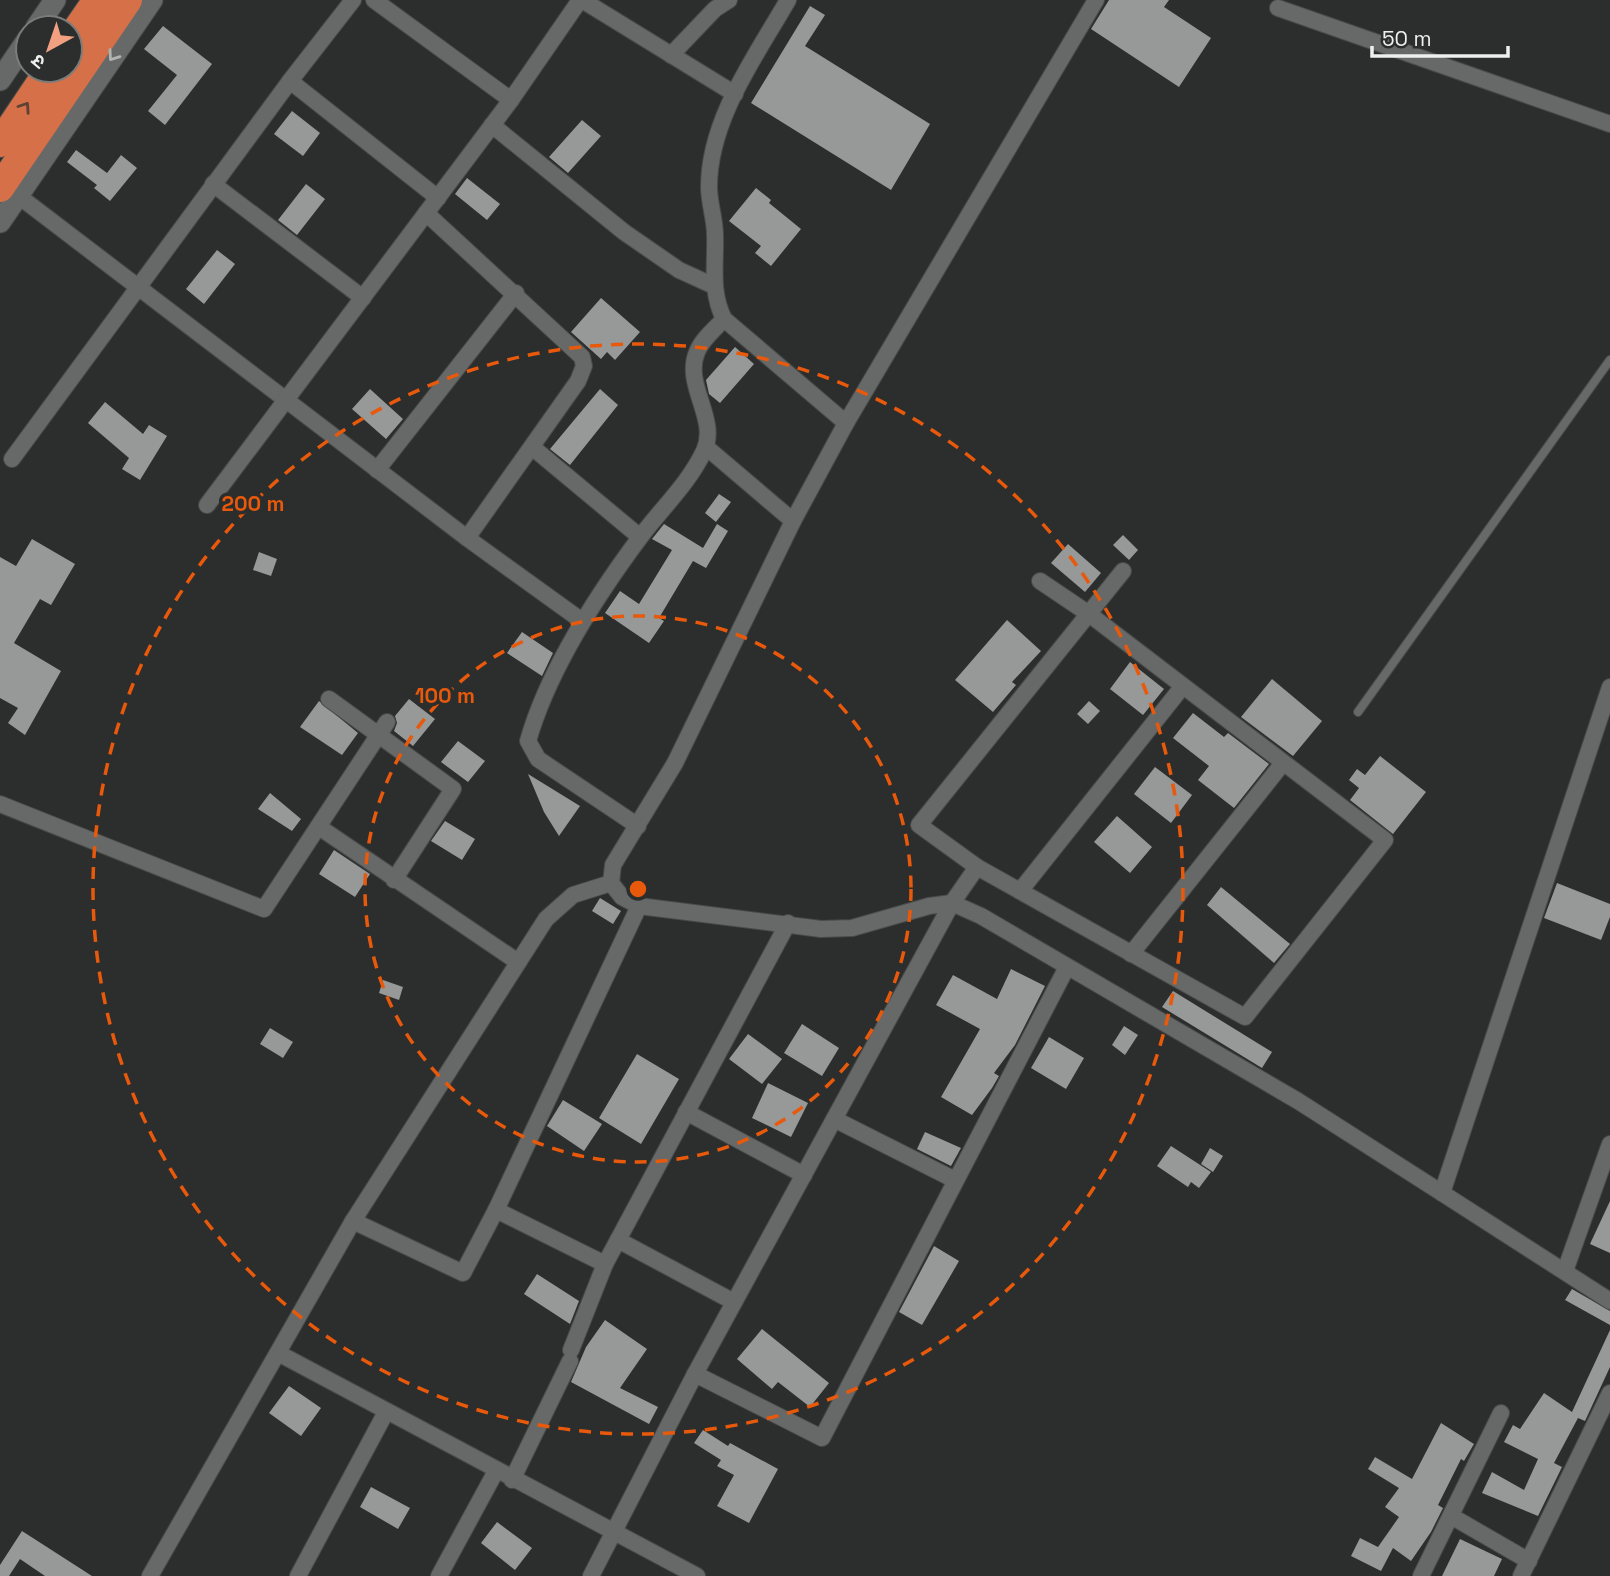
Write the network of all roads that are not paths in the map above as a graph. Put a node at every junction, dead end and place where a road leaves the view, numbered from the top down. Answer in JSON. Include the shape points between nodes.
{"nodes":[{"id":1,"x":97,"y":0,"type":"edge"},
{"id":2,"x":128,"y":0,"type":"edge"},
{"id":3,"x":152,"y":0,"type":"edge"},
{"id":4,"x":353,"y":0,"type":"edge"},
{"id":5,"x":374,"y":0,"type":"edge"},
{"id":6,"x":581,"y":0,"type":"edge"},
{"id":7,"x":729,"y":0,"type":"edge"},
{"id":8,"x":789,"y":0,"type":"edge"},
{"id":9,"x":1096,"y":0,"type":"edge"},
{"id":10,"x":1278,"y":8,"type":"dead end"},
{"id":11,"x":84,"y":19,"type":"edge"},
{"id":12,"x":671,"y":55,"type":"junction"},
{"id":13,"x":14,"y":60,"type":"edge"},
{"id":14,"x":0,"y":80,"type":"edge"},
{"id":15,"x":290,"y":81,"type":"junction"},
{"id":16,"x":40,"y":84,"type":"edge"},
{"id":17,"x":735,"y":94,"type":"junction"},
{"id":18,"x":511,"y":100,"type":"junction"},
{"id":19,"x":1610,"y":124,"type":"edge"},
{"id":20,"x":492,"y":125,"type":"junction"},
{"id":21,"x":0,"y":143,"type":"edge"},
{"id":22,"x":213,"y":184,"type":"junction"},
{"id":23,"x":5,"y":190,"type":"edge"},
{"id":24,"x":438,"y":198,"type":"junction"},
{"id":25,"x":426,"y":213,"type":"junction"},
{"id":26,"x":0,"y":222,"type":"edge"},
{"id":27,"x":137,"y":286,"type":"junction"},
{"id":28,"x":714,"y":286,"type":"junction"},
{"id":29,"x":516,"y":293,"type":"junction"},
{"id":30,"x":363,"y":298,"type":"junction"},
{"id":31,"x":724,"y":319,"type":"junction"},
{"id":32,"x":1610,"y":360,"type":"edge"},
{"id":33,"x":286,"y":400,"type":"junction"},
{"id":34,"x":846,"y":423,"type":"junction"},
{"id":35,"x":532,"y":447,"type":"junction"},
{"id":36,"x":706,"y":447,"type":"junction"},
{"id":37,"x":12,"y":459,"type":"dead end"},
{"id":38,"x":377,"y":470,"type":"junction"},
{"id":39,"x":207,"y":505,"type":"dead end"},
{"id":40,"x":793,"y":521,"type":"junction"},
{"id":41,"x":640,"y":537,"type":"junction"},
{"id":42,"x":467,"y":538,"type":"junction"},
{"id":43,"x":1123,"y":572,"type":"dead end"},
{"id":44,"x":1040,"y":581,"type":"dead end"},
{"id":45,"x":1089,"y":614,"type":"junction"},
{"id":46,"x":582,"y":621,"type":"junction"},
{"id":47,"x":1183,"y":686,"type":"junction"},
{"id":48,"x":1610,"y":687,"type":"edge"},
{"id":49,"x":329,"y":699,"type":"dead end"},
{"id":50,"x":1358,"y":712,"type":"dead end"},
{"id":51,"x":383,"y":729,"type":"junction"},
{"id":52,"x":1283,"y":762,"type":"junction"},
{"id":53,"x":0,"y":804,"type":"edge"},
{"id":54,"x":638,"y":826,"type":"junction"},
{"id":55,"x":319,"y":827,"type":"junction"},
{"id":56,"x":977,"y":867,"type":"junction"},
{"id":57,"x":394,"y":880,"type":"junction"},
{"id":58,"x":611,"y":883,"type":"junction"},
{"id":59,"x":1020,"y":891,"type":"junction"},
{"id":60,"x":953,"y":904,"type":"junction"},
{"id":61,"x":639,"y":906,"type":"junction"},
{"id":62,"x":788,"y":923,"type":"junction"},
{"id":63,"x":1131,"y":954,"type":"junction"},
{"id":64,"x":518,"y":962,"type":"junction"},
{"id":65,"x":1067,"y":967,"type":"junction"},
{"id":66,"x":686,"y":1112,"type":"junction"},
{"id":67,"x":835,"y":1119,"type":"junction"},
{"id":68,"x":1610,"y":1144,"type":"edge"},
{"id":69,"x":804,"y":1175,"type":"junction"},
{"id":70,"x":955,"y":1180,"type":"junction"},
{"id":71,"x":1610,"y":1185,"type":"edge"},
{"id":72,"x":1593,"y":1192,"type":"junction"},
{"id":73,"x":1442,"y":1193,"type":"junction"},
{"id":74,"x":496,"y":1210,"type":"junction"},
{"id":75,"x":353,"y":1221,"type":"junction"},
{"id":76,"x":618,"y":1240,"type":"junction"},
{"id":77,"x":605,"y":1264,"type":"junction"},
{"id":78,"x":1565,"y":1271,"type":"junction"},
{"id":79,"x":1610,"y":1301,"type":"edge"},
{"id":80,"x":734,"y":1302,"type":"junction"},
{"id":81,"x":278,"y":1353,"type":"junction"},
{"id":82,"x":695,"y":1374,"type":"junction"},
{"id":83,"x":1610,"y":1393,"type":"edge"},
{"id":84,"x":386,"y":1412,"type":"junction"},
{"id":85,"x":1501,"y":1413,"type":"dead end"},
{"id":86,"x":496,"y":1471,"type":"junction"},
{"id":87,"x":512,"y":1480,"type":"junction"},
{"id":88,"x":1451,"y":1516,"type":"junction"},
{"id":89,"x":614,"y":1534,"type":"junction"},
{"id":90,"x":1529,"y":1561,"type":"junction"},
{"id":91,"x":150,"y":1576,"type":"edge"},
{"id":92,"x":298,"y":1576,"type":"edge"},
{"id":93,"x":439,"y":1576,"type":"edge"},
{"id":94,"x":592,"y":1576,"type":"edge"},
{"id":95,"x":697,"y":1576,"type":"edge"},
{"id":96,"x":1421,"y":1576,"type":"edge"},
{"id":97,"x":1521,"y":1576,"type":"edge"}],
"edges":[{"from":1,"to":11,"type":"highway"},
{"from":2,"to":23,"type":"highway"},
{"from":3,"to":23,"type":"street","one_way":true},
{"from":4,"to":15,"type":"street"},
{"from":5,"to":18,"type":"street"},
{"from":6,"to":12,"type":"street"},
{"from":6,"to":18,"type":"street"},
{"from":7,"to":12,"type":"street"},
{"from":8,"to":17,"type":"street"},
{"from":9,"to":34,"type":"street"},
{"from":10,"to":19,"type":"street"},
{"from":12,"to":17,"type":"street"},
{"from":13,"to":14,"type":"street"},
{"from":15,"to":22,"type":"street"},
{"from":15,"to":24,"type":"street"},
{"from":21,"to":16,"type":"highway","one_way":true},
{"from":17,"to":28,"type":"street","via":[[712,158]]},
{"from":18,"to":20,"type":"street"},
{"from":20,"to":24,"type":"street"},
{"from":20,"to":28,"type":"street","via":[[624,232],[679,270]]},
{"from":22,"to":27,"type":"street"},
{"from":22,"to":30,"type":"street"},
{"from":23,"to":26,"type":"street"},
{"from":23,"to":27,"type":"street"},
{"from":24,"to":25,"type":"street"},
{"from":25,"to":29,"type":"street"},
{"from":25,"to":30,"type":"street"},
{"from":27,"to":33,"type":"street"},
{"from":27,"to":37,"type":"street"},
{"from":28,"to":31,"type":"street","via":[[715,302]]},
{"from":29,"to":35,"type":"street","via":[[582,357],[584,366]]},
{"from":29,"to":38,"type":"street"},
{"from":30,"to":33,"type":"street"},
{"from":31,"to":34,"type":"street"},
{"from":31,"to":36,"type":"street","via":[[697,352],[696,389],[708,431]]},
{"from":32,"to":50,"type":"lane"},
{"from":33,"to":38,"type":"street"},
{"from":33,"to":39,"type":"street"},
{"from":34,"to":40,"type":"street"},
{"from":35,"to":41,"type":"street"},
{"from":35,"to":42,"type":"street"},
{"from":36,"to":40,"type":"street"},
{"from":36,"to":41,"type":"street","via":[[695,468]]},
{"from":38,"to":42,"type":"street"},
{"from":40,"to":54,"type":"street","via":[[713,690]]},
{"from":41,"to":46,"type":"street"},
{"from":42,"to":46,"type":"street"},
{"from":43,"to":45,"type":"street"},
{"from":44,"to":45,"type":"street"},
{"from":45,"to":47,"type":"street"},
{"from":45,"to":56,"type":"street","via":[[919,825]]},
{"from":46,"to":54,"type":"street","via":[[528,741],[538,759]]},
{"from":47,"to":52,"type":"street"},
{"from":47,"to":59,"type":"street"},
{"from":48,"to":73,"type":"street"},
{"from":49,"to":51,"type":"street"},
{"from":51,"to":55,"type":"street"},
{"from":51,"to":57,"type":"street","via":[[453,789]]},
{"from":52,"to":63,"type":"street"},
{"from":52,"to":63,"type":"street","via":[[1385,840],[1278,976],[1245,1017]]},
{"from":53,"to":55,"type":"street","via":[[264,909]]},
{"from":54,"to":58,"type":"street","via":[[612,865]]},
{"from":55,"to":57,"type":"street"},
{"from":56,"to":59,"type":"street"},
{"from":56,"to":60,"type":"street"},
{"from":57,"to":64,"type":"street"},
{"from":58,"to":61,"type":"street","via":[[622,897]]},
{"from":58,"to":64,"type":"street","via":[[558,905]]},
{"from":59,"to":63,"type":"street"},
{"from":60,"to":62,"type":"street","via":[[929,906],[852,928]]},
{"from":60,"to":65,"type":"street"},
{"from":60,"to":67,"type":"street"},
{"from":61,"to":62,"type":"street"},
{"from":61,"to":74,"type":"street"},
{"from":62,"to":66,"type":"street"},
{"from":64,"to":75,"type":"street"},
{"from":65,"to":70,"type":"street"},
{"from":65,"to":73,"type":"street","via":[[1298,1101]]},
{"from":66,"to":69,"type":"street"},
{"from":66,"to":76,"type":"street"},
{"from":67,"to":69,"type":"street"},
{"from":67,"to":70,"type":"street"},
{"from":68,"to":72,"type":"street"},
{"from":69,"to":80,"type":"street"},
{"from":70,"to":82,"type":"street","via":[[822,1438]]},
{"from":71,"to":72,"type":"street"},
{"from":72,"to":78,"type":"street"},
{"from":73,"to":78,"type":"street"},
{"from":74,"to":75,"type":"street","via":[[463,1273]]},
{"from":74,"to":77,"type":"street"},
{"from":75,"to":81,"type":"street"},
{"from":76,"to":77,"type":"street"},
{"from":76,"to":80,"type":"street"},
{"from":77,"to":87,"type":"street","via":[[571,1356]]},
{"from":78,"to":79,"type":"street"},
{"from":80,"to":82,"type":"street"},
{"from":81,"to":84,"type":"street"},
{"from":81,"to":91,"type":"street"},
{"from":82,"to":89,"type":"street"},
{"from":83,"to":90,"type":"street"},
{"from":84,"to":86,"type":"street"},
{"from":84,"to":92,"type":"street"},
{"from":85,"to":88,"type":"street"},
{"from":86,"to":87,"type":"street"},
{"from":86,"to":93,"type":"street"},
{"from":87,"to":89,"type":"street"},
{"from":88,"to":90,"type":"street"},
{"from":88,"to":96,"type":"street"},
{"from":89,"to":94,"type":"street"},
{"from":89,"to":95,"type":"street"},
{"from":90,"to":97,"type":"street"}]}
